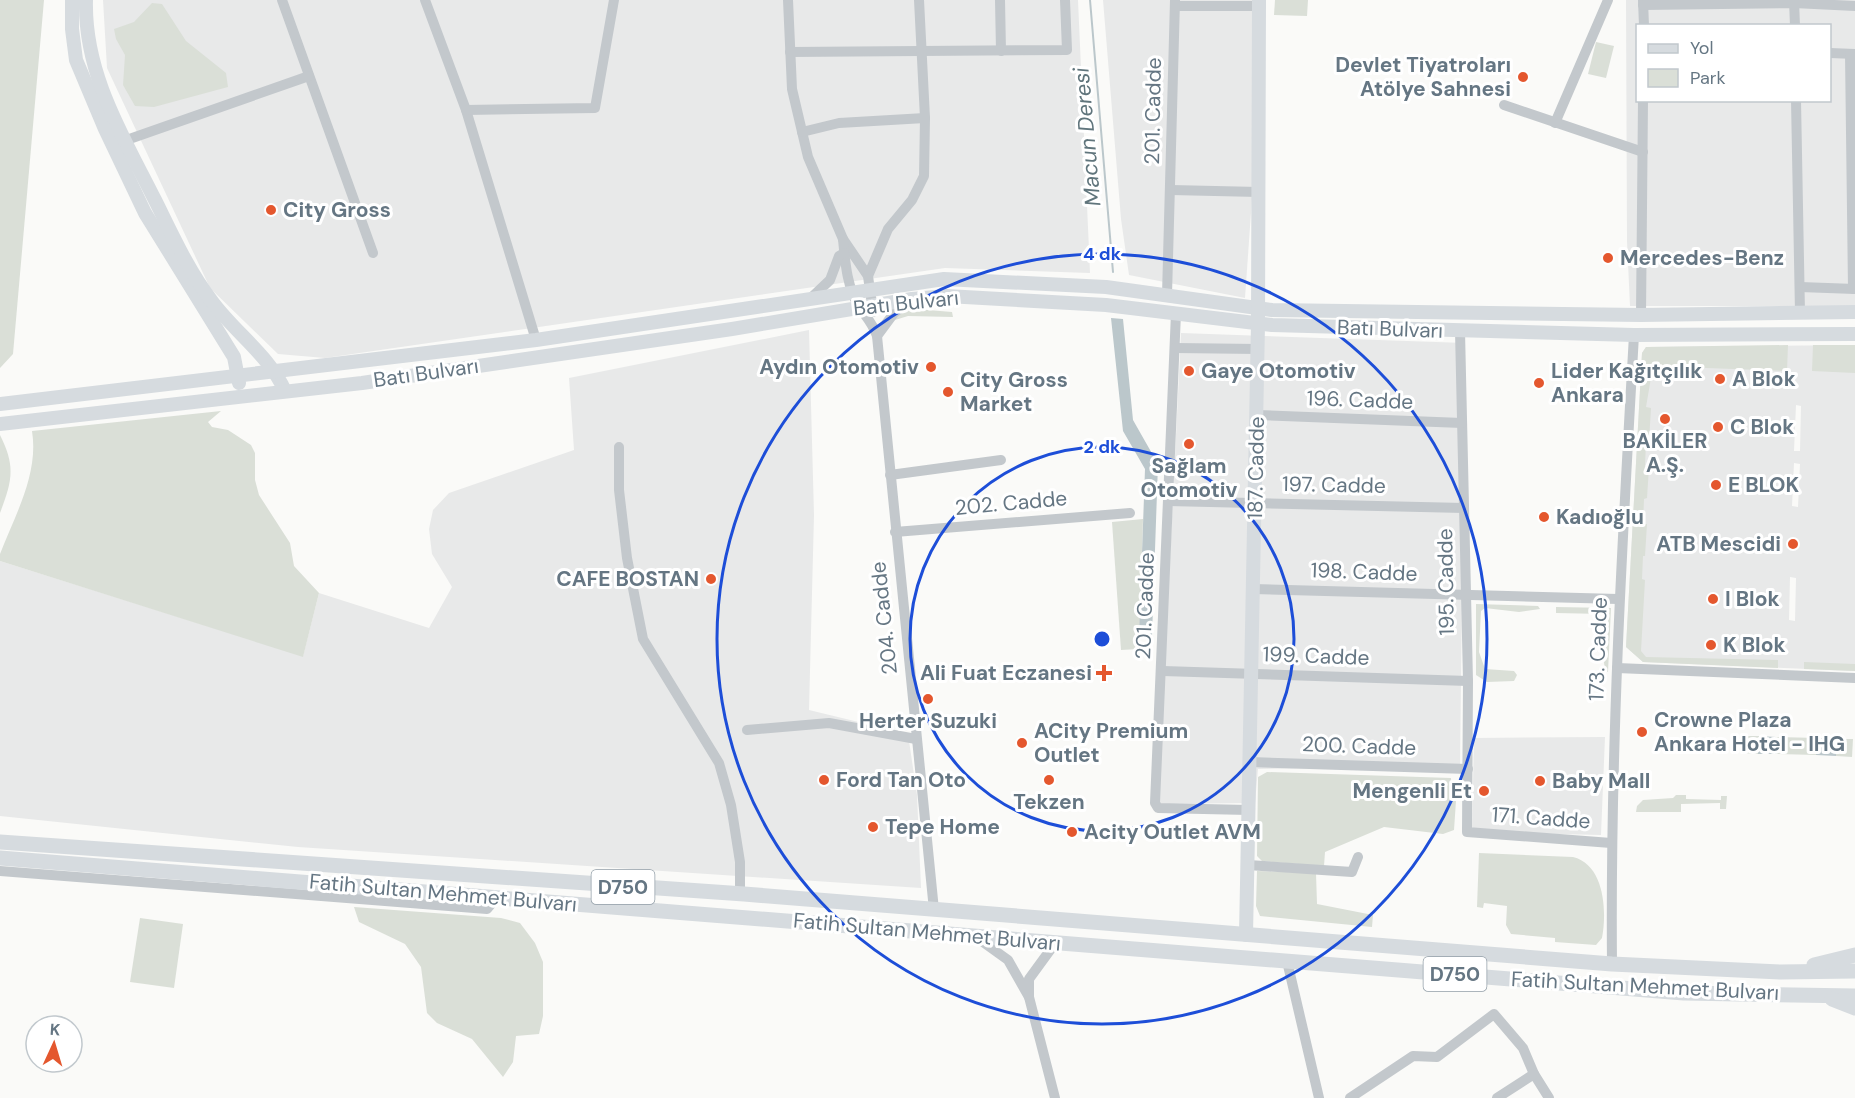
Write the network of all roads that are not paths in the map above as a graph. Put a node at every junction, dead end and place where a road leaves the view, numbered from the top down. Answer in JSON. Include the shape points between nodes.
{"nodes":[{"id":1,"x":72,"y":0,"type":"edge"},
{"id":2,"x":86,"y":0,"type":"edge"},
{"id":3,"x":282,"y":0,"type":"edge"},
{"id":4,"x":425,"y":0,"type":"edge"},
{"id":5,"x":614,"y":0,"type":"edge"},
{"id":6,"x":789,"y":0,"type":"edge"},
{"id":7,"x":919,"y":0,"type":"edge"},
{"id":8,"x":1000,"y":0,"type":"edge"},
{"id":9,"x":1065,"y":0,"type":"edge"},
{"id":10,"x":1608,"y":0,"type":"edge"},
{"id":11,"x":1643,"y":2,"type":"edge"},
{"id":12,"x":1794,"y":2,"type":"edge"},
{"id":13,"x":1175,"y":3,"type":"edge"},
{"id":14,"x":1259,"y":3,"type":"edge"},
{"id":15,"x":1855,"y":6,"type":"edge"},
{"id":16,"x":1644,"y":24,"type":"edge"},
{"id":17,"x":1795,"y":24,"type":"edge"},
{"id":18,"x":1001,"y":51,"type":"junction"},
{"id":19,"x":790,"y":52,"type":"junction"},
{"id":20,"x":920,"y":52,"type":"junction"},
{"id":21,"x":1831,"y":53,"type":"edge"},
{"id":22,"x":1853,"y":54,"type":"edge"},
{"id":23,"x":309,"y":76,"type":"junction"},
{"id":24,"x":1643,"y":102,"type":"edge"},
{"id":25,"x":1796,"y":102,"type":"edge"},
{"id":26,"x":1504,"y":105,"type":"dead end"},
{"id":27,"x":466,"y":110,"type":"junction"},
{"id":28,"x":925,"y":118,"type":"junction"},
{"id":29,"x":1555,"y":123,"type":"junction"},
{"id":30,"x":802,"y":132,"type":"junction"},
{"id":31,"x":119,"y":143,"type":"junction"},
{"id":32,"x":1643,"y":152,"type":"junction"},
{"id":33,"x":1171,"y":190,"type":"junction"},
{"id":34,"x":1259,"y":192,"type":"junction"},
{"id":35,"x":843,"y":239,"type":"junction"},
{"id":36,"x":844,"y":253,"type":"junction"},
{"id":37,"x":373,"y":254,"type":"dead end"},
{"id":38,"x":869,"y":282,"type":"junction"},
{"id":39,"x":1800,"y":287,"type":"junction"},
{"id":40,"x":1854,"y":289,"type":"edge"},
{"id":41,"x":854,"y":292,"type":"junction"},
{"id":42,"x":1167,"y":295,"type":"junction"},
{"id":43,"x":811,"y":298,"type":"junction"},
{"id":44,"x":912,"y":299,"type":"junction"},
{"id":45,"x":874,"y":305,"type":"junction"},
{"id":46,"x":859,"y":307,"type":"junction"},
{"id":47,"x":1258,"y":308,"type":"junction"},
{"id":48,"x":1855,"y":312,"type":"edge"},
{"id":49,"x":1176,"y":313,"type":"junction"},
{"id":50,"x":1800,"y":313,"type":"junction"},
{"id":51,"x":1641,"y":315,"type":"junction"},
{"id":52,"x":872,"y":321,"type":"junction"},
{"id":53,"x":1258,"y":324,"type":"junction"},
{"id":54,"x":1460,"y":331,"type":"junction"},
{"id":55,"x":1855,"y":334,"type":"edge"},
{"id":56,"x":1634,"y":335,"type":"junction"},
{"id":57,"x":877,"y":336,"type":"junction"},
{"id":58,"x":536,"y":340,"type":"junction"},
{"id":59,"x":1175,"y":348,"type":"junction"},
{"id":60,"x":1258,"y":349,"type":"junction"},
{"id":61,"x":276,"y":371,"type":"junction"},
{"id":62,"x":239,"y":376,"type":"junction"},
{"id":63,"x":285,"y":391,"type":"junction"},
{"id":64,"x":240,"y":396,"type":"junction"},
{"id":65,"x":0,"y":404,"type":"edge"},
{"id":66,"x":1257,"y":415,"type":"junction"},
{"id":67,"x":1462,"y":423,"type":"junction"},
{"id":68,"x":0,"y":424,"type":"edge"},
{"id":69,"x":619,"y":447,"type":"dead end"},
{"id":70,"x":1001,"y":460,"type":"dead end"},
{"id":71,"x":890,"y":475,"type":"junction"},
{"id":72,"x":1168,"y":501,"type":"junction"},
{"id":73,"x":1255,"y":503,"type":"junction"},
{"id":74,"x":1464,"y":508,"type":"junction"},
{"id":75,"x":1130,"y":513,"type":"dead end"},
{"id":76,"x":895,"y":532,"type":"junction"},
{"id":77,"x":1253,"y":589,"type":"junction"},
{"id":78,"x":1466,"y":595,"type":"junction"},
{"id":79,"x":1618,"y":599,"type":"junction"},
{"id":80,"x":1617,"y":668,"type":"junction"},
{"id":81,"x":1162,"y":671,"type":"junction"},
{"id":82,"x":1251,"y":673,"type":"junction"},
{"id":83,"x":1855,"y":678,"type":"edge"},
{"id":84,"x":1468,"y":681,"type":"junction"},
{"id":85,"x":747,"y":730,"type":"dead end"},
{"id":86,"x":916,"y":739,"type":"junction"},
{"id":87,"x":1250,"y":762,"type":"junction"},
{"id":88,"x":1468,"y":770,"type":"junction"},
{"id":89,"x":1249,"y":810,"type":"junction"},
{"id":90,"x":1467,"y":832,"type":"joint"},
{"id":91,"x":0,"y":842,"type":"edge"},
{"id":92,"x":1611,"y":843,"type":"junction"},
{"id":93,"x":1358,"y":857,"type":"dead end"},
{"id":94,"x":0,"y":858,"type":"edge"},
{"id":95,"x":1248,"y":865,"type":"junction"},
{"id":96,"x":0,"y":872,"type":"edge"},
{"id":97,"x":740,"y":894,"type":"junction"},
{"id":98,"x":497,"y":897,"type":"junction"},
{"id":99,"x":934,"y":910,"type":"junction"},
{"id":100,"x":974,"y":935,"type":"junction"},
{"id":101,"x":1246,"y":935,"type":"junction"},
{"id":102,"x":1056,"y":942,"type":"junction"},
{"id":103,"x":1855,"y":955,"type":"edge"},
{"id":104,"x":1287,"y":961,"type":"junction"},
{"id":105,"x":1612,"y":964,"type":"junction"},
{"id":106,"x":1855,"y":971,"type":"edge"},
{"id":107,"x":1780,"y":972,"type":"junction"},
{"id":108,"x":1823,"y":996,"type":"junction"},
{"id":109,"x":1855,"y":996,"type":"edge"},
{"id":110,"x":1029,"y":997,"type":"junction"},
{"id":111,"x":1855,"y":1008,"type":"edge"},
{"id":112,"x":1534,"y":1074,"type":"junction"},
{"id":113,"x":1055,"y":1098,"type":"edge"},
{"id":114,"x":1319,"y":1098,"type":"edge"},
{"id":115,"x":1350,"y":1098,"type":"edge"},
{"id":116,"x":1497,"y":1098,"type":"edge"},
{"id":117,"x":1549,"y":1098,"type":"edge"}],
"edges":[{"from":1,"to":31,"type":"main road","via":[[76,60]]},
{"from":2,"to":31,"type":"main road","via":[[89,49]]},
{"from":3,"to":23,"type":"street"},
{"from":4,"to":27,"type":"street"},
{"from":5,"to":27,"type":"street","via":[[595,108]]},
{"from":6,"to":19,"type":"street","name":"204. Cadde"},
{"from":7,"to":20,"type":"street"},
{"from":8,"to":18,"type":"street"},
{"from":9,"to":18,"type":"street","via":[[1067,50]]},
{"from":10,"to":29,"type":"street"},
{"from":11,"to":12,"type":"street"},
{"from":11,"to":16,"type":"street"},
{"from":12,"to":15,"type":"street"},
{"from":12,"to":17,"type":"street"},
{"from":13,"to":14,"type":"street"},
{"from":13,"to":33,"type":"street","name":"201. Cadde"},
{"from":14,"to":34,"type":"main road","name":"187. Cadde"},
{"from":18,"to":20,"type":"street"},
{"from":19,"to":20,"type":"street"},
{"from":19,"to":30,"type":"street","name":"204. Cadde","via":[[792,89]]},
{"from":20,"to":28,"type":"street"},
{"from":21,"to":22,"type":"street"},
{"from":22,"to":40,"type":"street"},
{"from":23,"to":31,"type":"street"},
{"from":23,"to":37,"type":"street"},
{"from":24,"to":32,"type":"street"},
{"from":25,"to":39,"type":"street"},
{"from":26,"to":29,"type":"street"},
{"from":27,"to":58,"type":"street"},
{"from":28,"to":30,"type":"street","via":[[847,122]]},
{"from":28,"to":38,"type":"street","via":[[922,184],[888,229]]},
{"from":29,"to":32,"type":"street"},
{"from":30,"to":35,"type":"street","name":"204. Cadde","via":[[808,157]]},
{"from":31,"to":61,"type":"main road","via":[[210,300]]},
{"from":31,"to":62,"type":"main road","via":[[145,213],[234,357]]},
{"from":32,"to":51,"type":"street"},
{"from":33,"to":34,"type":"street"},
{"from":33,"to":42,"type":"street","name":"201. Cadde"},
{"from":34,"to":47,"type":"main road","name":"187. Cadde"},
{"from":35,"to":36,"type":"street","name":"204. Cadde"},
{"from":35,"to":38,"type":"street","name":"204. Cadde"},
{"from":36,"to":41,"type":"street","name":"204. Cadde"},
{"from":36,"to":43,"type":"street","via":[[839,256],[831,280]]},
{"from":38,"to":41,"type":"main road","name":"Batı Bulvarı"},
{"from":38,"to":42,"type":"main road","name":"Batı Bulvarı","via":[[966,279],[1086,285]]},
{"from":38,"to":45,"type":"street","name":"204. Cadde"},
{"from":39,"to":40,"type":"street"},
{"from":39,"to":50,"type":"street"},
{"from":41,"to":43,"type":"main road","name":"Batı Bulvarı"},
{"from":41,"to":46,"type":"street","name":"204. Cadde"},
{"from":42,"to":47,"type":"main road","name":"Batı Bulvarı"},
{"from":43,"to":58,"type":"main road","name":"Batı Bulvarı"},
{"from":44,"to":45,"type":"main road","name":"Batı Bulvarı"},
{"from":44,"to":49,"type":"main road","name":"Batı Bulvarı","via":[[981,297]]},
{"from":44,"to":57,"type":"street","via":[[894,313]]},
{"from":45,"to":46,"type":"main road","name":"Batı Bulvarı"},
{"from":45,"to":52,"type":"street","name":"204. Cadde"},
{"from":46,"to":52,"type":"street","name":"204. Cadde"},
{"from":46,"to":63,"type":"main road","name":"Batı Bulvarı","via":[[570,353]]},
{"from":47,"to":51,"type":"main road","name":"Batı Bulvarı"},
{"from":47,"to":53,"type":"main road","name":"187. Cadde"},
{"from":48,"to":50,"type":"main road","name":"Batı Bulvarı"},
{"from":49,"to":53,"type":"main road","name":"Batı Bulvarı"},
{"from":49,"to":59,"type":"street","name":"201. Cadde"},
{"from":50,"to":51,"type":"main road","name":"Batı Bulvarı"},
{"from":52,"to":57,"type":"street","name":"204. Cadde"},
{"from":53,"to":54,"type":"main road","name":"Batı Bulvarı"},
{"from":53,"to":60,"type":"main road","name":"187. Cadde"},
{"from":54,"to":56,"type":"main road","name":"Batı Bulvarı"},
{"from":54,"to":67,"type":"street","name":"195. Cadde"},
{"from":55,"to":56,"type":"main road","name":"Batı Bulvarı"},
{"from":56,"to":79,"type":"street","name":"173. Cadde"},
{"from":57,"to":71,"type":"street","name":"204. Cadde"},
{"from":58,"to":61,"type":"main road","name":"Batı Bulvarı"},
{"from":59,"to":60,"type":"street"},
{"from":59,"to":72,"type":"street","name":"201. Cadde"},
{"from":60,"to":66,"type":"main road","name":"187. Cadde"},
{"from":61,"to":62,"type":"main road","name":"Batı Bulvarı"},
{"from":61,"to":63,"type":"main road"},
{"from":62,"to":64,"type":"main road"},
{"from":62,"to":65,"type":"main road","name":"Batı Bulvarı"},
{"from":63,"to":64,"type":"main road","name":"Batı Bulvarı"},
{"from":64,"to":68,"type":"main road","name":"Batı Bulvarı"},
{"from":66,"to":67,"type":"street","name":"196. Cadde"},
{"from":66,"to":73,"type":"main road","name":"187. Cadde"},
{"from":67,"to":74,"type":"street","name":"195. Cadde"},
{"from":69,"to":97,"type":"street","via":[[619,490],[627,558],[643,639],[719,763],[731,805],[740,862]]},
{"from":70,"to":71,"type":"street"},
{"from":71,"to":76,"type":"street","name":"204. Cadde"},
{"from":72,"to":73,"type":"street","name":"197. Cadde"},
{"from":72,"to":81,"type":"street","name":"201. Cadde"},
{"from":73,"to":74,"type":"street","name":"197. Cadde"},
{"from":73,"to":77,"type":"main road","name":"187. Cadde"},
{"from":74,"to":78,"type":"street","name":"195. Cadde"},
{"from":75,"to":76,"type":"street","name":"202. Cadde"},
{"from":76,"to":86,"type":"street","name":"204. Cadde"},
{"from":77,"to":78,"type":"street","name":"198. Cadde"},
{"from":77,"to":82,"type":"main road","name":"187. Cadde"},
{"from":78,"to":79,"type":"street","name":"198. Cadde"},
{"from":78,"to":84,"type":"street","name":"195. Cadde"},
{"from":79,"to":80,"type":"street","name":"173. Cadde"},
{"from":80,"to":83,"type":"street"},
{"from":80,"to":92,"type":"street","name":"173. Cadde"},
{"from":81,"to":82,"type":"street","name":"199. Cadde"},
{"from":81,"to":89,"type":"street","name":"201. Cadde","via":[[1156,807]]},
{"from":82,"to":84,"type":"street","name":"199. Cadde"},
{"from":82,"to":87,"type":"main road","name":"187. Cadde"},
{"from":84,"to":88,"type":"street","name":"195. Cadde"},
{"from":85,"to":86,"type":"street","via":[[829,723]]},
{"from":86,"to":99,"type":"street","name":"204. Cadde"},
{"from":87,"to":88,"type":"street","name":"200. Cadde"},
{"from":87,"to":89,"type":"main road","name":"187. Cadde"},
{"from":88,"to":90,"type":"street","name":"195. Cadde"},
{"from":89,"to":95,"type":"main road","name":"187. Cadde"},
{"from":90,"to":92,"type":"street","name":"171. Cadde"},
{"from":91,"to":97,"type":"highway","name":"Fatih Sultan Mehmet Bulvarı","number":"D750"},
{"from":92,"to":105,"type":"street","name":"173. Cadde"},
{"from":93,"to":95,"type":"street","via":[[1352,872]]},
{"from":94,"to":98,"type":"highway","name":"Fatih Sultan Mehmet Bulvarı","number":"D750"},
{"from":95,"to":101,"type":"main road","name":"187. Cadde"},
{"from":96,"to":98,"type":"street","via":[[487,909]]},
{"from":97,"to":99,"type":"highway","name":"Fatih Sultan Mehmet Bulvarı","number":"D750"},
{"from":98,"to":100,"type":"highway","name":"Fatih Sultan Mehmet Bulvarı","number":"D750"},
{"from":99,"to":101,"type":"highway","name":"Fatih Sultan Mehmet Bulvarı","number":"D750"},
{"from":100,"to":102,"type":"highway","name":"Fatih Sultan Mehmet Bulvarı","number":"D750"},
{"from":100,"to":110,"type":"street","via":[[1008,960]]},
{"from":101,"to":105,"type":"highway","name":"Fatih Sultan Mehmet Bulvarı","number":"D750"},
{"from":102,"to":104,"type":"highway","name":"Fatih Sultan Mehmet Bulvarı","number":"D750"},
{"from":102,"to":110,"type":"street","via":[[1029,979]]},
{"from":103,"to":107,"type":"highway"},
{"from":104,"to":108,"type":"highway","name":"Fatih Sultan Mehmet Bulvarı","number":"D750","via":[[1684,993]]},
{"from":104,"to":114,"type":"street"},
{"from":105,"to":107,"type":"highway","name":"Fatih Sultan Mehmet Bulvarı","number":"D750"},
{"from":106,"to":107,"type":"highway","name":"Fatih Sultan Mehmet Bulvarı","number":"D750"},
{"from":108,"to":109,"type":"highway","name":"Fatih Sultan Mehmet Bulvarı","number":"D750"},
{"from":108,"to":111,"type":"highway"},
{"from":110,"to":113,"type":"street"},
{"from":112,"to":115,"type":"street","via":[[1523,1048],[1494,1014],[1437,1057],[1413,1056]]},
{"from":112,"to":116,"type":"street"},
{"from":112,"to":117,"type":"street"}]}
